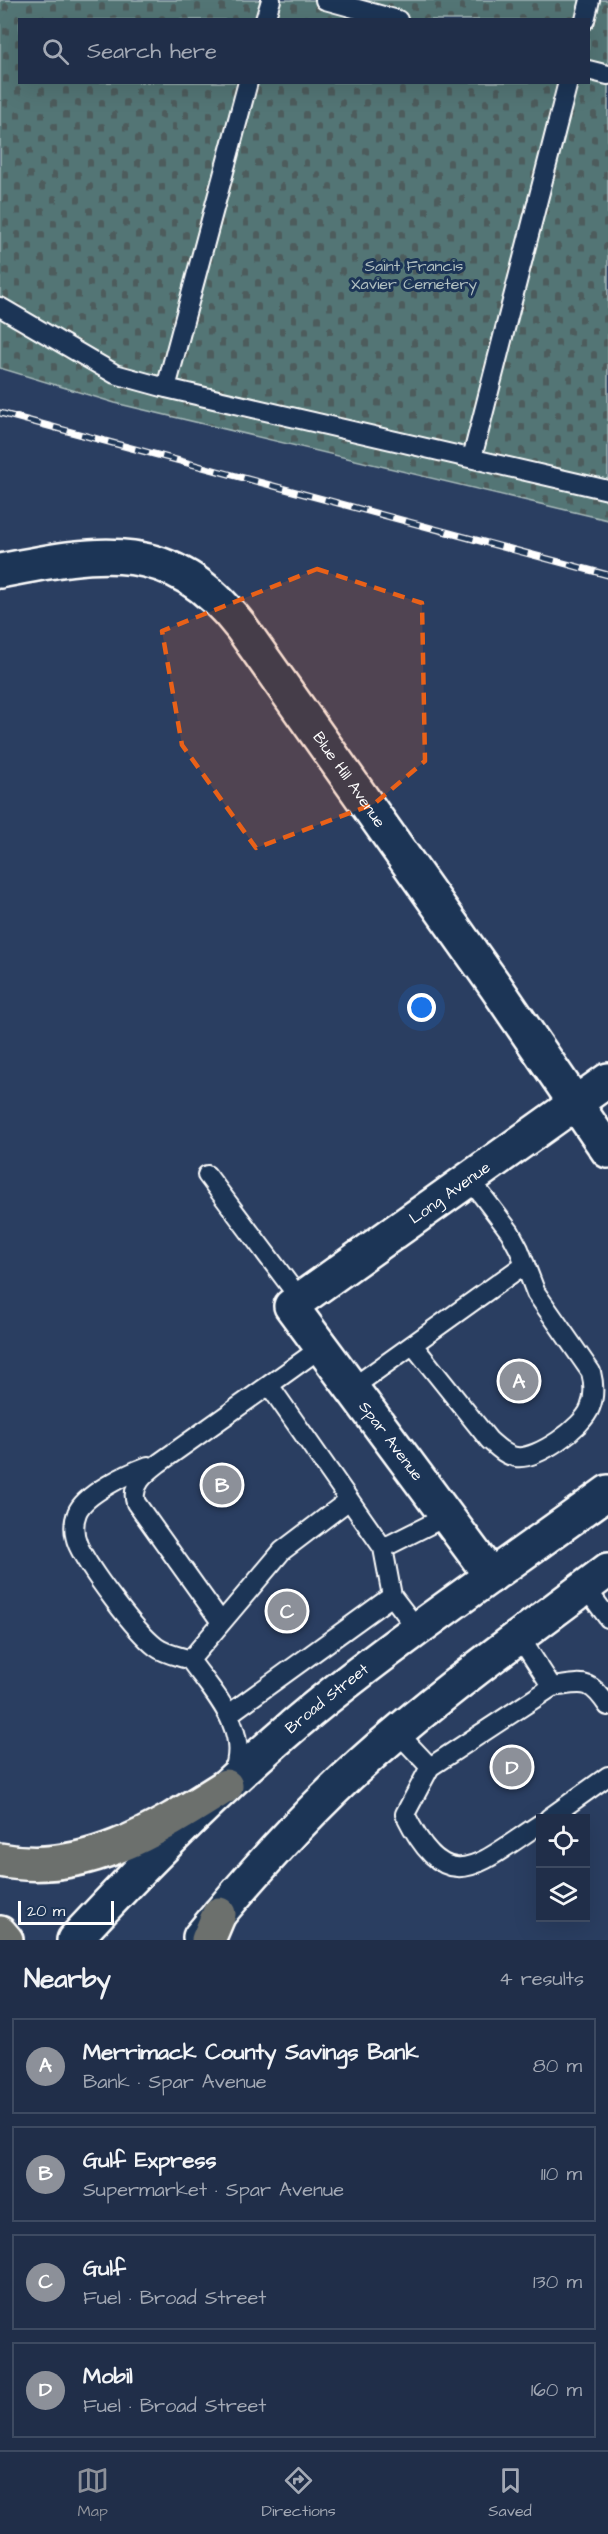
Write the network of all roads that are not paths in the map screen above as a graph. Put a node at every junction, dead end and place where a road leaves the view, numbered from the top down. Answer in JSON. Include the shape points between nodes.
{"nodes":[{"id":1,"x":271,"y":0,"type":"edge"},
{"id":2,"x":325,"y":0,"type":"edge"},
{"id":3,"x":590,"y":0,"type":"edge"},
{"id":4,"x":266,"y":18,"type":"edge"},
{"id":5,"x":391,"y":18,"type":"edge"},
{"id":6,"x":586,"y":18,"type":"edge"},
{"id":7,"x":590,"y":70,"type":"edge"},
{"id":8,"x":608,"y":75,"type":"edge"},
{"id":9,"x":248,"y":84,"type":"edge"},
{"id":10,"x":567,"y":84,"type":"edge"},
{"id":11,"x":0,"y":307,"type":"edge"},
{"id":12,"x":166,"y":388,"type":"junction"},
{"id":13,"x":472,"y":458,"type":"junction"},
{"id":14,"x":608,"y":490,"type":"edge"},
{"id":15,"x":0,"y":571,"type":"edge"},
{"id":16,"x":608,"y":1080,"type":"edge"},
{"id":17,"x":575,"y":1102,"type":"junction"},
{"id":18,"x":608,"y":1151,"type":"edge"},
{"id":19,"x":207,"y":1175,"type":"dead end"},
{"id":20,"x":470,"y":1178,"type":"junction"},
{"id":21,"x":525,"y":1264,"type":"junction"},
{"id":22,"x":296,"y":1302,"type":"junction"},
{"id":23,"x":413,"y":1345,"type":"junction"},
{"id":24,"x":322,"y":1347,"type":"junction"},
{"id":25,"x":269,"y":1385,"type":"junction"},
{"id":26,"x":352,"y":1388,"type":"junction"},
{"id":27,"x":159,"y":1463,"type":"junction"},
{"id":28,"x":608,"y":1492,"type":"edge"},
{"id":29,"x":349,"y":1500,"type":"junction"},
{"id":30,"x":447,"y":1516,"type":"junction"},
{"id":31,"x":383,"y":1548,"type":"junction"},
{"id":32,"x":491,"y":1576,"type":"junction"},
{"id":33,"x":597,"y":1579,"type":"edge"},
{"id":34,"x":392,"y":1596,"type":"junction"},
{"id":35,"x":608,"y":1618,"type":"edge"},
{"id":36,"x":221,"y":1622,"type":"junction"},
{"id":37,"x":418,"y":1630,"type":"junction"},
{"id":38,"x":519,"y":1636,"type":"junction"},
{"id":39,"x":190,"y":1660,"type":"junction"},
{"id":40,"x":552,"y":1687,"type":"junction"},
{"id":41,"x":608,"y":1706,"type":"edge"},
{"id":42,"x":229,"y":1714,"type":"junction"},
{"id":43,"x":397,"y":1732,"type":"junction"},
{"id":44,"x":430,"y":1767,"type":"junction"},
{"id":45,"x":608,"y":1776,"type":"edge"},
{"id":46,"x":226,"y":1786,"type":"junction"},
{"id":47,"x":555,"y":1814,"type":"edge"},
{"id":48,"x":536,"y":1827,"type":"edge"},
{"id":49,"x":0,"y":1860,"type":"edge"},
{"id":50,"x":213,"y":1927,"type":"edge"},
{"id":51,"x":0,"y":1933,"type":"edge"},
{"id":52,"x":6,"y":1940,"type":"edge"},
{"id":53,"x":74,"y":1940,"type":"edge"},
{"id":54,"x":198,"y":1940,"type":"edge"}],
"edges":[{"from":1,"to":4,"type":"lane"},
{"from":2,"to":5,"type":"lane"},
{"from":3,"to":6,"type":"lane"},
{"from":7,"to":8,"type":"lane"},
{"from":9,"to":12,"type":"lane"},
{"from":10,"to":13,"type":"lane"},
{"from":11,"to":12,"type":"lane","via":[[115,374]]},
{"from":12,"to":13,"type":"lane"},
{"from":13,"to":14,"type":"lane"},
{"from":15,"to":17,"type":"street","name":"Blue Hill Avenue","via":[[56,560],[128,557],[181,572],[216,597],[248,636]]},
{"from":16,"to":17,"type":"street","name":"Long Avenue"},
{"from":17,"to":18,"type":"street","name":"Blue Hill Avenue"},
{"from":17,"to":20,"type":"street","name":"Long Avenue"},
{"from":19,"to":22,"type":"lane"},
{"from":20,"to":21,"type":"lane","via":[[510,1232]]},
{"from":20,"to":22,"type":"street","name":"Long Avenue"},
{"from":21,"to":23,"type":"lane"},
{"from":21,"to":23,"type":"lane","via":[[536,1293],[591,1372],[594,1384],[590,1409],[583,1422],[567,1434],[530,1457],[515,1457],[501,1450]]},
{"from":22,"to":24,"type":"street","name":"Spar Avenue"},
{"from":23,"to":26,"type":"lane"},
{"from":24,"to":25,"type":"lane"},
{"from":24,"to":26,"type":"street","name":"Spar Avenue"},
{"from":25,"to":27,"type":"lane"},
{"from":25,"to":29,"type":"lane"},
{"from":26,"to":30,"type":"street","name":"Spar Avenue"},
{"from":27,"to":36,"type":"lane","via":[[137,1484],[136,1503]]},
{"from":27,"to":39,"type":"lane","via":[[88,1499],[77,1511],[75,1534],[88,1561],[141,1635],[158,1649]]},
{"from":28,"to":32,"type":"street","name":"Broad Street"},
{"from":29,"to":31,"type":"lane"},
{"from":29,"to":36,"type":"lane","via":[[282,1551]]},
{"from":30,"to":31,"type":"lane"},
{"from":30,"to":32,"type":"street","name":"Spar Avenue"},
{"from":31,"to":34,"type":"lane"},
{"from":32,"to":37,"type":"street","name":"Broad Street"},
{"from":33,"to":35,"type":"lane"},
{"from":33,"to":38,"type":"street"},
{"from":34,"to":37,"type":"lane"},
{"from":34,"to":42,"type":"lane"},
{"from":36,"to":39,"type":"lane"},
{"from":37,"to":46,"type":"street","name":"Broad Street","via":[[314,1709]]},
{"from":38,"to":40,"type":"lane"},
{"from":38,"to":43,"type":"street"},
{"from":39,"to":42,"type":"lane"},
{"from":40,"to":41,"type":"lane","via":[[595,1687]]},
{"from":40,"to":44,"type":"lane"},
{"from":42,"to":46,"type":"lane","via":[[237,1735],[238,1753]]},
{"from":43,"to":44,"type":"lane"},
{"from":43,"to":50,"type":"street","via":[[291,1832]]},
{"from":44,"to":48,"type":"lane","via":[[405,1814],[435,1860],[449,1866],[478,1864]]},
{"from":45,"to":47,"type":"lane"},
{"from":46,"to":49,"type":"highway","via":[[156,1829],[104,1852],[52,1863]]},
{"from":46,"to":53,"type":"street","name":"Broad Street"},
{"from":50,"to":54,"type":"street"},
{"from":51,"to":52,"type":"highway"}]}
